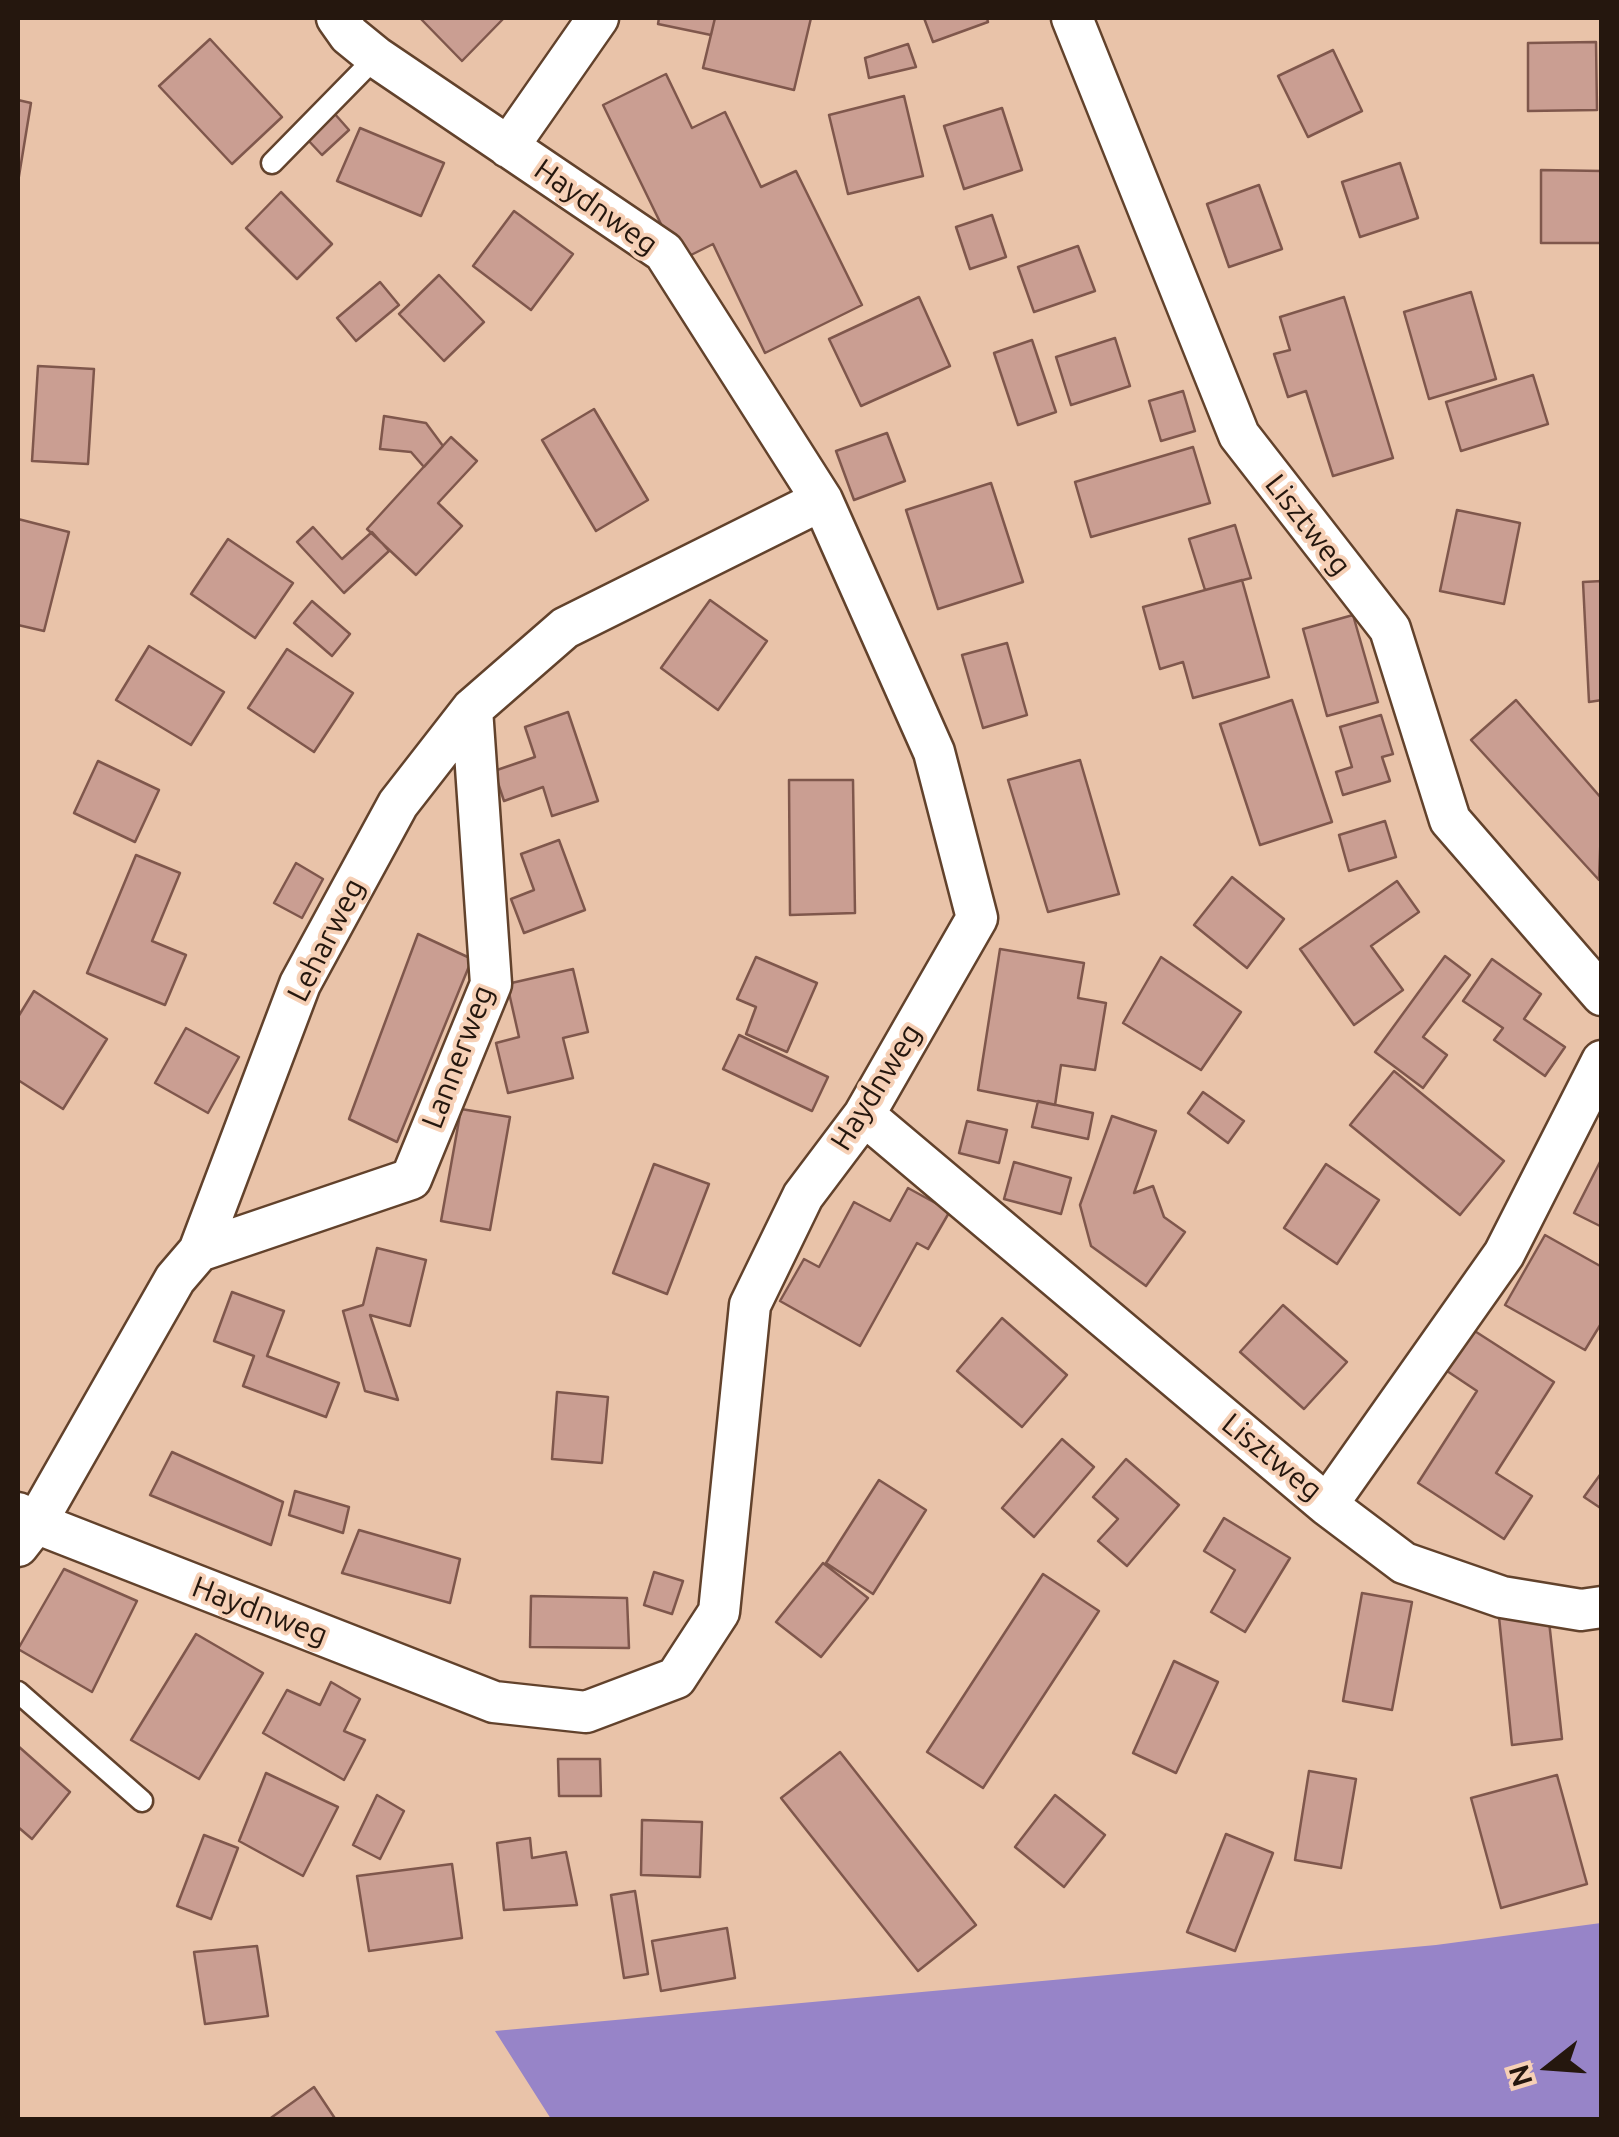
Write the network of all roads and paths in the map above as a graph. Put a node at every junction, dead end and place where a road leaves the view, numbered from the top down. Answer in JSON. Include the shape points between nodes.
{"nodes":[{"id":1,"x":338,"y":18,"type":"edge"},
{"id":2,"x":598,"y":18,"type":"edge"},
{"id":3,"x":1072,"y":18,"type":"edge"},
{"id":4,"x":376,"y":57,"type":"junction"},
{"id":5,"x":508,"y":146,"type":"junction"},
{"id":6,"x":272,"y":163,"type":"dead end"},
{"id":7,"x":822,"y":500,"type":"junction"},
{"id":8,"x":472,"y":710,"type":"junction"},
{"id":9,"x":1602,"y":994,"type":"edge"},
{"id":10,"x":1602,"y":1061,"type":"edge"},
{"id":11,"x":864,"y":1115,"type":"junction"},
{"id":12,"x":199,"y":1250,"type":"junction"},
{"id":13,"x":1327,"y":1505,"type":"junction"},
{"id":14,"x":24,"y":1527,"type":"edge"},
{"id":15,"x":1602,"y":1607,"type":"edge"},
{"id":16,"x":18,"y":1692,"type":"edge"},
{"id":17,"x":142,"y":1801,"type":"dead end"}],
"edges":[{"from":1,"to":4,"type":"street","name":"Haydnweg"},
{"from":2,"to":5,"type":"street"},
{"from":3,"to":9,"type":"street","name":"Lisztweg","via":[[1239,435],[1390,629],[1450,820]]},
{"from":4,"to":5,"type":"street","name":"Haydnweg"},
{"from":4,"to":6,"type":"lane"},
{"from":5,"to":7,"type":"street","name":"Haydnweg","via":[[664,252]]},
{"from":7,"to":8,"type":"street","name":"Leharweg","via":[[565,628]]},
{"from":7,"to":11,"type":"street","name":"Haydnweg","via":[[934,752],[977,918]]},
{"from":8,"to":12,"type":"street","name":"Leharweg","via":[[398,804],[300,984]]},
{"from":8,"to":12,"type":"street","name":"Lannerweg","via":[[491,984],[411,1179]]},
{"from":10,"to":13,"type":"street","name":"Lisztweg","via":[[1504,1254]]},
{"from":11,"to":13,"type":"street","name":"Lisztweg"},
{"from":11,"to":14,"type":"street","name":"Haydnweg","via":[[803,1196],[750,1305],[719,1612],[676,1678],[586,1712],[494,1702]]},
{"from":12,"to":14,"type":"street","name":"Leharweg"},
{"from":13,"to":15,"type":"street","via":[[1404,1563],[1502,1597],[1581,1610]]},
{"from":16,"to":17,"type":"lane"}]}
